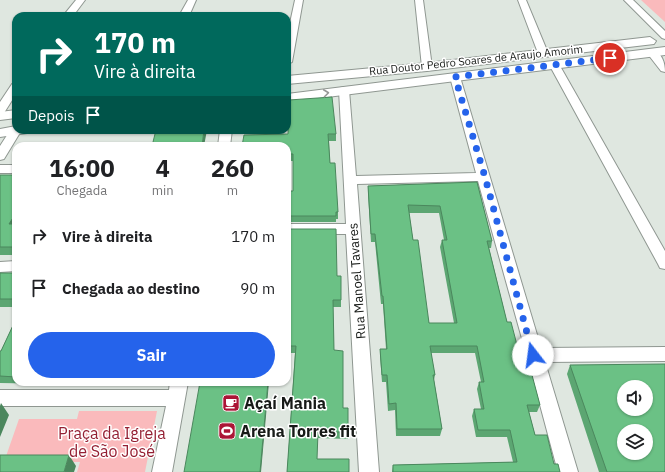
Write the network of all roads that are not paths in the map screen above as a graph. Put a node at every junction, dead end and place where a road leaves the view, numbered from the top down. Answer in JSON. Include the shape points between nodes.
{"nodes":[{"id":1,"x":81,"y":0,"type":"edge"},
{"id":2,"x":192,"y":0,"type":"edge"},
{"id":3,"x":299,"y":0,"type":"edge"},
{"id":4,"x":419,"y":0,"type":"edge"},
{"id":5,"x":522,"y":0,"type":"edge"},
{"id":6,"x":628,"y":0,"type":"edge"},
{"id":7,"x":71,"y":12,"type":"edge"},
{"id":8,"x":186,"y":12,"type":"edge"},
{"id":9,"x":665,"y":38,"type":"edge"},
{"id":10,"x":291,"y":41,"type":"edge"},
{"id":11,"x":665,"y":51,"type":"edge"},
{"id":12,"x":543,"y":53,"type":"junction"},
{"id":13,"x":652,"y":53,"type":"junction"},
{"id":14,"x":490,"y":59,"type":"junction"},
{"id":15,"x":555,"y":66,"type":"junction"},
{"id":16,"x":428,"y":67,"type":"junction"},
{"id":17,"x":665,"y":69,"type":"edge"},
{"id":18,"x":502,"y":71,"type":"junction"},
{"id":19,"x":455,"y":77,"type":"junction"},
{"id":20,"x":291,"y":80,"type":"edge"},
{"id":21,"x":344,"y":90,"type":"junction"},
{"id":22,"x":12,"y":92,"type":"edge"},
{"id":23,"x":291,"y":97,"type":"edge"},
{"id":24,"x":0,"y":111,"type":"edge"},
{"id":25,"x":12,"y":114,"type":"edge"},
{"id":26,"x":0,"y":116,"type":"edge"},
{"id":27,"x":12,"y":131,"type":"edge"},
{"id":28,"x":0,"y":133,"type":"edge"},
{"id":29,"x":16,"y":134,"type":"edge"},
{"id":30,"x":0,"y":156,"type":"edge"},
{"id":31,"x":12,"y":169,"type":"edge"},
{"id":32,"x":0,"y":170,"type":"edge"},
{"id":33,"x":485,"y":177,"type":"junction"},
{"id":34,"x":350,"y":180,"type":"junction"},
{"id":35,"x":291,"y":229,"type":"edge"},
{"id":36,"x":353,"y":229,"type":"junction"},
{"id":37,"x":665,"y":264,"type":"edge"},
{"id":38,"x":0,"y":266,"type":"edge"},
{"id":39,"x":12,"y":266,"type":"edge"},
{"id":40,"x":665,"y":354,"type":"edge"},
{"id":41,"x":533,"y":355,"type":"junction"},
{"id":42,"x":177,"y":390,"type":"edge"},
{"id":43,"x":0,"y":398,"type":"edge"},
{"id":44,"x":162,"y":472,"type":"edge"},
{"id":45,"x":369,"y":472,"type":"edge"},
{"id":46,"x":568,"y":472,"type":"edge"}],
"edges":[{"from":1,"to":7,"type":"street"},
{"from":2,"to":8,"type":"street"},
{"from":3,"to":10,"type":"street"},
{"from":4,"to":16,"type":"street"},
{"from":5,"to":12,"type":"street"},
{"from":6,"to":9,"type":"street"},
{"from":9,"to":12,"type":"street","name":"Rua Doutor Pedro Soares de Araujo Amorim"},
{"from":11,"to":13,"type":"street","name":"Rua Doutor Pedro Soares de Araujo Amorim"},
{"from":12,"to":14,"type":"street","name":"Rua Doutor Pedro Soares de Araujo Amorim"},
{"from":13,"to":15,"type":"street","name":"Rua Doutor Pedro Soares de Araujo Amorim"},
{"from":13,"to":17,"type":"street"},
{"from":14,"to":16,"type":"street","name":"Rua Doutor Pedro Soares de Araujo Amorim"},
{"from":14,"to":18,"type":"street"},
{"from":15,"to":18,"type":"street","name":"Rua Doutor Pedro Soares de Araujo Amorim"},
{"from":15,"to":37,"type":"street"},
{"from":16,"to":20,"type":"street","name":"Rua Doutor Pedro Soares de Araujo Amorim"},
{"from":18,"to":19,"type":"street","name":"Rua Doutor Pedro Soares de Araujo Amorim"},
{"from":19,"to":21,"type":"street","name":"Rua Doutor Pedro Soares de Araujo Amorim"},
{"from":19,"to":33,"type":"street"},
{"from":23,"to":21,"type":"street","name":"Rua Doutor Pedro Soares de Araujo Amorim","one_way":true},
{"from":21,"to":34,"type":"street","name":"Rua Manoel Tavares"},
{"from":22,"to":24,"type":"street"},
{"from":25,"to":26,"type":"street"},
{"from":27,"to":28,"type":"street"},
{"from":29,"to":30,"type":"street"},
{"from":31,"to":32,"type":"street"},
{"from":33,"to":34,"type":"street"},
{"from":33,"to":41,"type":"street"},
{"from":34,"to":36,"type":"street","name":"Rua Manoel Tavares"},
{"from":35,"to":36,"type":"street"},
{"from":36,"to":45,"type":"street","name":"Rua Manoel Tavares"},
{"from":38,"to":39,"type":"street"},
{"from":40,"to":41,"type":"street"},
{"from":41,"to":46,"type":"street"},
{"from":42,"to":43,"type":"street"},
{"from":42,"to":44,"type":"street"}]}
